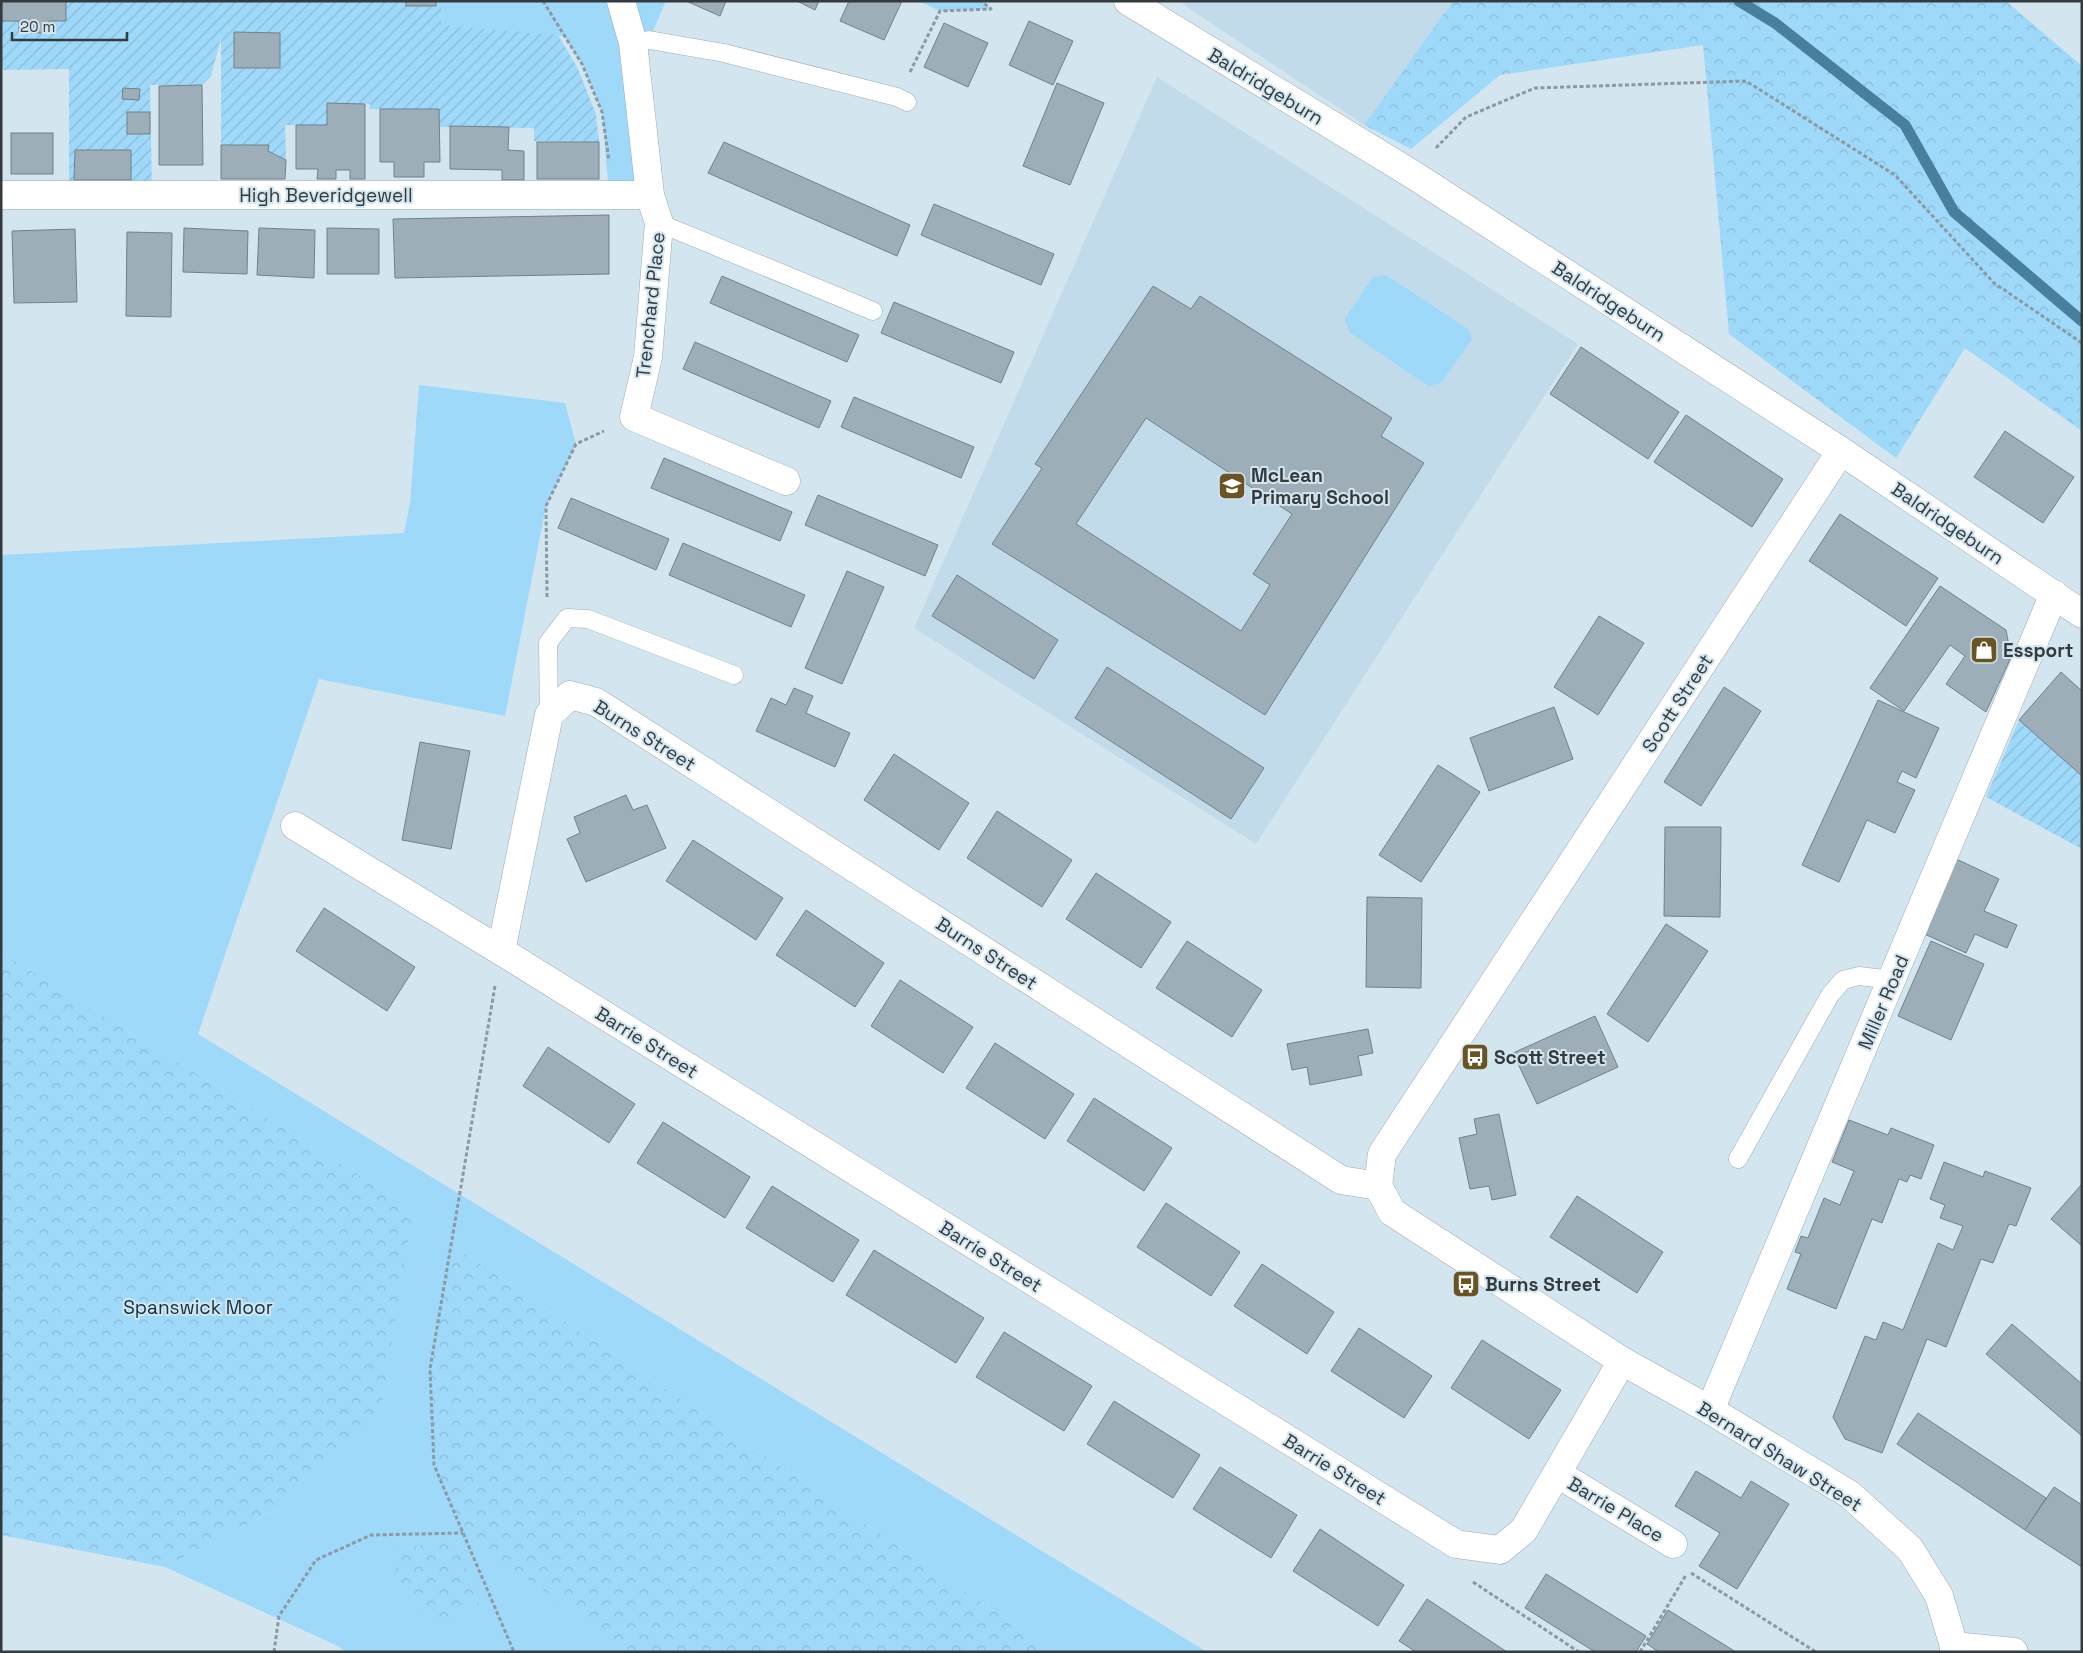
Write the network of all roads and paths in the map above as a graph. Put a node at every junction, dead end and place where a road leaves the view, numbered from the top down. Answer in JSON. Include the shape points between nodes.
{"nodes":[{"id":1,"x":542,"y":1,"type":"edge"},
{"id":2,"x":621,"y":1,"type":"edge"},
{"id":3,"x":982,"y":1,"type":"edge"},
{"id":4,"x":1128,"y":1,"type":"edge"},
{"id":5,"x":633,"y":43,"type":"junction"},
{"id":6,"x":902,"y":99,"type":"joint"},
{"id":7,"x":1412,"y":174,"type":"junction"},
{"id":8,"x":610,"y":194,"type":"junction"},
{"id":9,"x":1,"y":195,"type":"edge"},
{"id":10,"x":650,"y":195,"type":"junction"},
{"id":11,"x":658,"y":223,"type":"junction"},
{"id":12,"x":873,"y":311,"type":"dead end"},
{"id":13,"x":2082,"y":343,"type":"edge"},
{"id":14,"x":634,"y":417,"type":"junction"},
{"id":15,"x":1841,"y":451,"type":"junction"},
{"id":16,"x":786,"y":481,"type":"dead end"},
{"id":17,"x":2054,"y":594,"type":"junction"},
{"id":18,"x":2082,"y":614,"type":"edge"},
{"id":19,"x":548,"y":642,"type":"junction"},
{"id":20,"x":734,"y":675,"type":"dead end"},
{"id":21,"x":548,"y":716,"type":"junction"},
{"id":22,"x":295,"y":826,"type":"dead end"},
{"id":23,"x":501,"y":951,"type":"junction"},
{"id":24,"x":1892,"y":980,"type":"junction"},
{"id":25,"x":1738,"y":1160,"type":"dead end"},
{"id":26,"x":1378,"y":1186,"type":"junction"},
{"id":27,"x":1622,"y":1361,"type":"junction"},
{"id":28,"x":1710,"y":1410,"type":"junction"},
{"id":29,"x":1558,"y":1474,"type":"junction"},
{"id":30,"x":463,"y":1533,"type":"junction"},
{"id":31,"x":1456,"y":1544,"type":"junction"},
{"id":32,"x":1673,"y":1544,"type":"dead end"},
{"id":33,"x":1954,"y":1649,"type":"edge"},
{"id":34,"x":274,"y":1652,"type":"edge"},
{"id":35,"x":514,"y":1652,"type":"edge"},
{"id":36,"x":1579,"y":1652,"type":"edge"},
{"id":37,"x":1640,"y":1652,"type":"edge"},
{"id":38,"x":1816,"y":1652,"type":"edge"},
{"id":39,"x":2014,"y":1652,"type":"edge"}],
"edges":[{"from":1,"to":8,"type":"path","via":[[582,64],[602,112]]},
{"from":2,"to":5,"type":"street","name":"Trenchard Place"},
{"from":3,"to":6,"type":"path","via":[[991,8],[940,11]]},
{"from":4,"to":7,"type":"street","name":"Baldridgeburn"},
{"from":5,"to":6,"type":"lane","via":[[649,40],[724,53]]},
{"from":5,"to":10,"type":"street","name":"Trenchard Place"},
{"from":7,"to":13,"type":"path","via":[[1466,117],[1534,88],[1746,81],[1894,175],[1994,283]]},
{"from":7,"to":15,"type":"street","name":"Baldridgeburn"},
{"from":8,"to":9,"type":"street","name":"High Beveridgewell"},
{"from":8,"to":10,"type":"street","name":"High Beveridgewell"},
{"from":10,"to":11,"type":"street","name":"Trenchard Place"},
{"from":11,"to":12,"type":"lane"},
{"from":11,"to":14,"type":"street","name":"Trenchard Place","via":[[648,357]]},
{"from":14,"to":16,"type":"street"},
{"from":14,"to":19,"type":"path","via":[[576,444],[546,506]]},
{"from":15,"to":17,"type":"street","name":"Baldridgeburn"},
{"from":15,"to":26,"type":"street","name":"Scott Street","via":[[1382,1154]]},
{"from":17,"to":18,"type":"street","name":"Baldridgeburn"},
{"from":17,"to":24,"type":"street","name":"Miller Road"},
{"from":19,"to":20,"type":"lane","via":[[567,618],[588,619]]},
{"from":19,"to":21,"type":"lane"},
{"from":21,"to":23,"type":"street"},
{"from":21,"to":26,"type":"street","name":"Burns Street","via":[[570,694],[596,702],[1341,1180]]},
{"from":22,"to":23,"type":"street","name":"Barrie Street"},
{"from":23,"to":30,"type":"path","via":[[430,1368],[434,1465]]},
{"from":23,"to":31,"type":"street","name":"Barrie Street"},
{"from":24,"to":25,"type":"lane","via":[[1859,976],[1843,980],[1830,994]]},
{"from":24,"to":28,"type":"street","name":"Miller Road"},
{"from":26,"to":27,"type":"street","via":[[1392,1212]]},
{"from":27,"to":28,"type":"street","name":"Bernard Shaw Street"},
{"from":27,"to":29,"type":"street","name":"Barrie Street"},
{"from":28,"to":33,"type":"street","name":"Bernard Shaw Street","via":[[1849,1494],[1910,1549],[1939,1596]]},
{"from":29,"to":31,"type":"street","name":"Barrie Street","via":[[1524,1530],[1500,1550]]},
{"from":29,"to":32,"type":"street","name":"Barrie Place"},
{"from":30,"to":34,"type":"path","via":[[371,1535],[316,1560],[278,1616]]},
{"from":30,"to":35,"type":"path"},
{"from":31,"to":36,"type":"path","via":[[1466,1578]]},
{"from":33,"to":39,"type":"street"},
{"from":37,"to":38,"type":"path","via":[[1689,1571]]}]}
